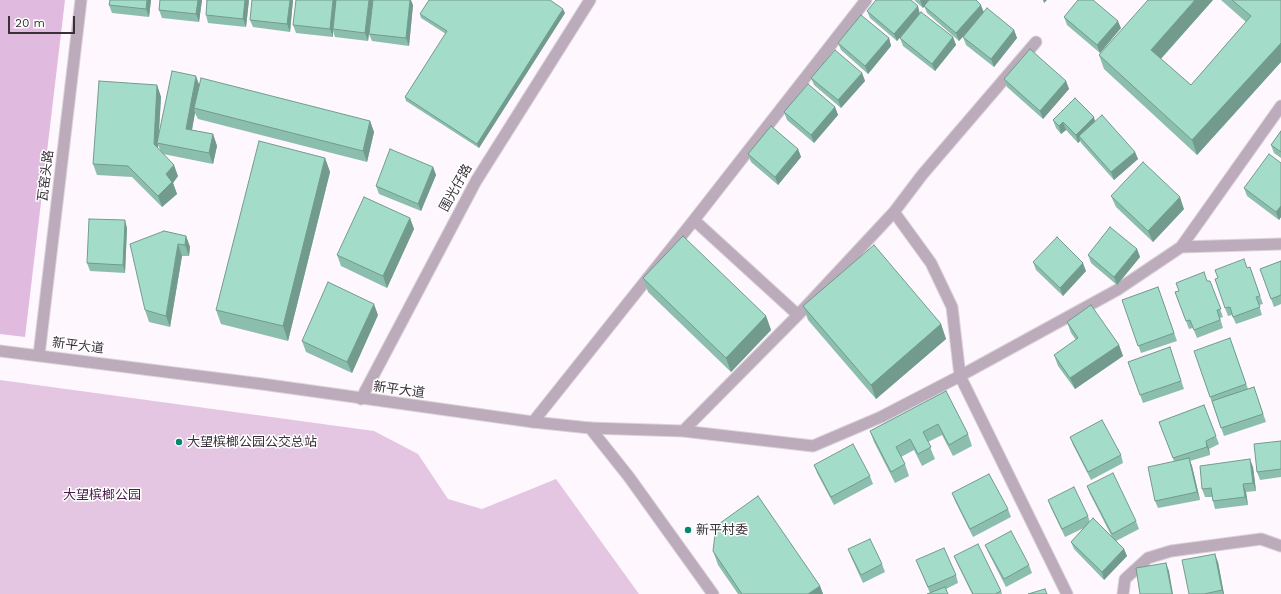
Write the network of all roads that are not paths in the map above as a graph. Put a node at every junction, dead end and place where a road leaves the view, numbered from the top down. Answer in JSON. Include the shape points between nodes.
{"nodes":[{"id":1,"x":81,"y":0,"type":"edge"},
{"id":2,"x":590,"y":0,"type":"edge"},
{"id":3,"x":866,"y":0,"type":"edge"},
{"id":4,"x":1036,"y":42,"type":"dead end"},
{"id":5,"x":1281,"y":106,"type":"edge"},
{"id":6,"x":894,"y":212,"type":"junction"},
{"id":7,"x":694,"y":220,"type":"junction"},
{"id":8,"x":1281,"y":244,"type":"edge"},
{"id":9,"x":1181,"y":247,"type":"junction"},
{"id":10,"x":798,"y":315,"type":"junction"},
{"id":11,"x":0,"y":350,"type":"edge"},
{"id":12,"x":39,"y":355,"type":"junction"},
{"id":13,"x":960,"y":376,"type":"junction"},
{"id":14,"x":361,"y":399,"type":"junction"},
{"id":15,"x":532,"y":422,"type":"junction"},
{"id":16,"x":590,"y":428,"type":"junction"},
{"id":17,"x":683,"y":430,"type":"junction"},
{"id":18,"x":1281,"y":546,"type":"edge"},
{"id":19,"x":713,"y":594,"type":"edge"},
{"id":20,"x":1067,"y":594,"type":"edge"},
{"id":21,"x":1123,"y":594,"type":"edge"}],
"edges":[{"from":1,"to":12,"type":"street","name":"瓦窑头路"},
{"from":2,"to":14,"type":"street","name":"围光仔路","via":[[476,181]]},
{"from":3,"to":7,"type":"street"},
{"from":4,"to":6,"type":"street","via":[[922,175]]},
{"from":5,"to":9,"type":"street"},
{"from":6,"to":10,"type":"street"},
{"from":6,"to":13,"type":"street","via":[[931,263],[952,307]]},
{"from":7,"to":10,"type":"street"},
{"from":7,"to":15,"type":"street"},
{"from":8,"to":9,"type":"street"},
{"from":9,"to":13,"type":"street","name":"新平大道","via":[[1116,290]]},
{"from":10,"to":17,"type":"street"},
{"from":11,"to":12,"type":"street","name":"新平大道"},
{"from":12,"to":14,"type":"street","name":"新平大道"},
{"from":13,"to":17,"type":"street","name":"新平大道","via":[[881,417],[813,446]]},
{"from":13,"to":20,"type":"street"},
{"from":14,"to":15,"type":"street","name":"新平大道"},
{"from":15,"to":16,"type":"street","name":"新平大道"},
{"from":16,"to":17,"type":"street","name":"新平大道"},
{"from":16,"to":19,"type":"street","via":[[629,477]]},
{"from":18,"to":21,"type":"street","via":[[1261,539],[1171,551],[1148,558],[1125,579]]}]}
